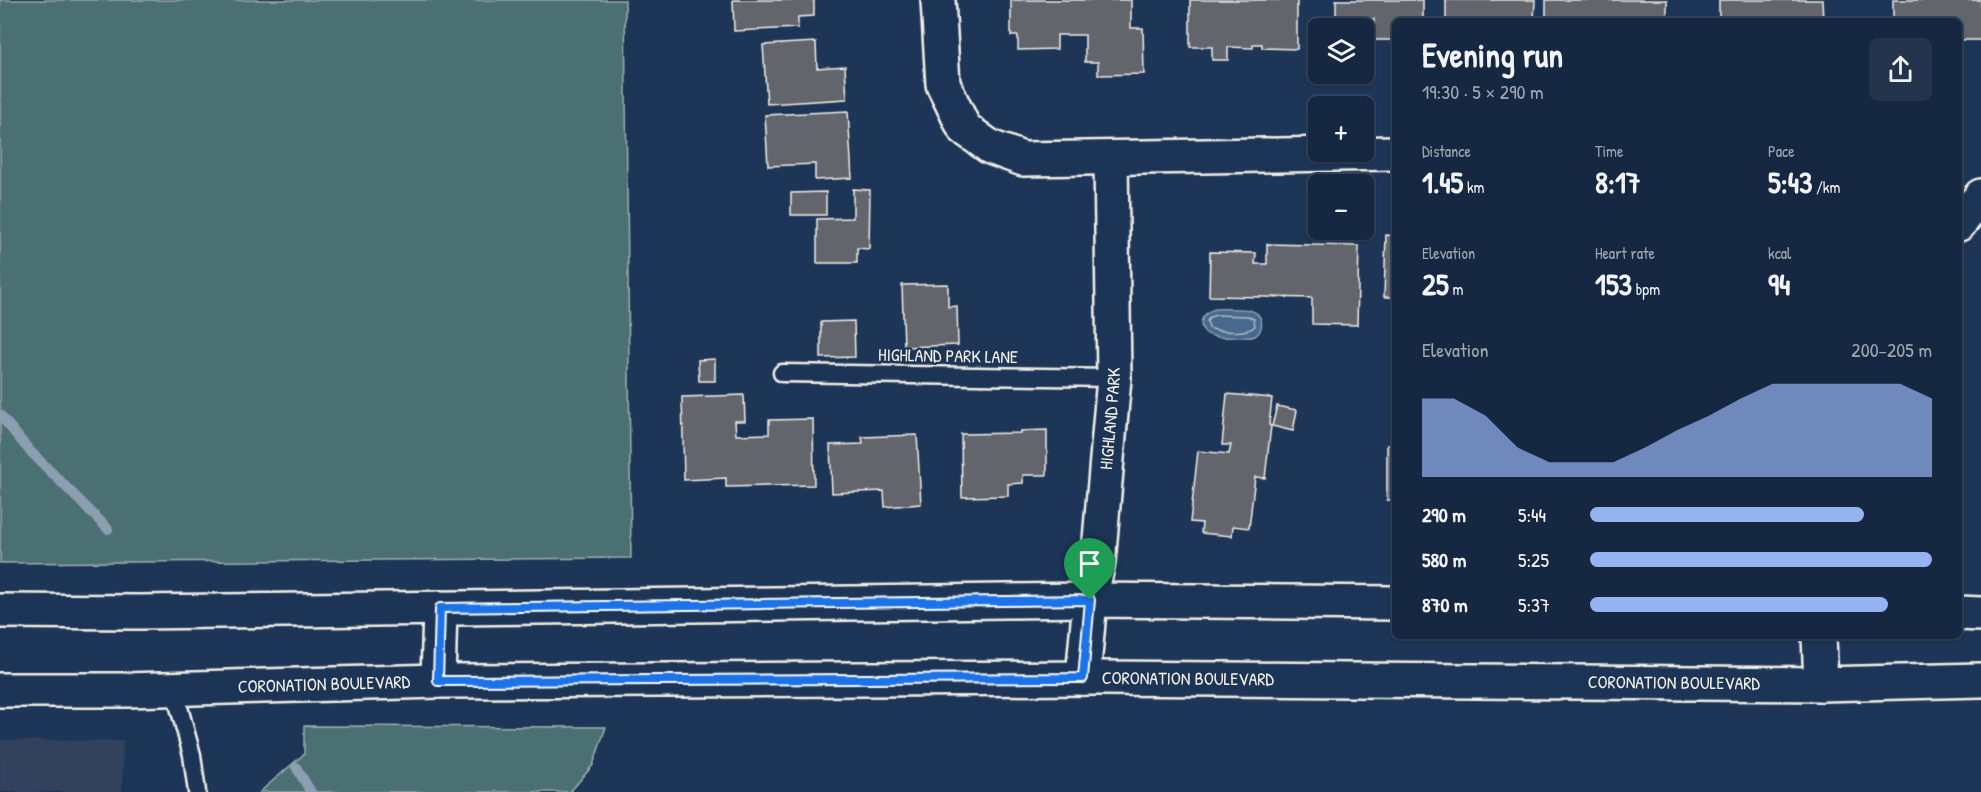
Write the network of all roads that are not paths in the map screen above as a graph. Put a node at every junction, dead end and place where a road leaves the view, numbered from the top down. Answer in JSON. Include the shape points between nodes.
{"nodes":[{"id":1,"x":938,"y":0,"type":"edge"},
{"id":2,"x":1392,"y":153,"type":"edge"},
{"id":3,"x":1111,"y":158,"type":"junction"},
{"id":4,"x":1981,"y":196,"type":"edge"},
{"id":5,"x":1962,"y":220,"type":"edge"},
{"id":6,"x":782,"y":373,"type":"dead end"},
{"id":7,"x":1114,"y":378,"type":"junction"},
{"id":8,"x":1090,"y":600,"type":"junction"},
{"id":9,"x":1392,"y":603,"type":"edge"},
{"id":10,"x":440,"y":608,"type":"junction"},
{"id":11,"x":0,"y":611,"type":"edge"},
{"id":12,"x":1962,"y":613,"type":"edge"},
{"id":13,"x":1981,"y":614,"type":"edge"},
{"id":14,"x":1819,"y":639,"type":"edge"},
{"id":15,"x":1083,"y":678,"type":"junction"},
{"id":16,"x":1981,"y":680,"type":"edge"},
{"id":17,"x":438,"y":681,"type":"junction"},
{"id":18,"x":1821,"y":684,"type":"junction"},
{"id":19,"x":174,"y":689,"type":"junction"},
{"id":20,"x":0,"y":690,"type":"edge"},
{"id":21,"x":196,"y":792,"type":"edge"}],
"edges":[{"from":1,"to":3,"type":"main road","via":[[943,84],[964,128],[990,147],[1023,159]]},
{"from":2,"to":3,"type":"main road"},
{"from":3,"to":7,"type":"main road","name":"HIGHLAND PARK"},
{"from":4,"to":5,"type":"main road"},
{"from":6,"to":7,"type":"lane","name":"HIGHLAND PARK LANE"},
{"from":7,"to":8,"type":"main road","name":"HIGHLAND PARK","via":[[1098,563]]},
{"from":8,"to":9,"type":"main road"},
{"from":8,"to":10,"type":"main road"},
{"from":8,"to":15,"type":"main road","name":"HIGHLAND PARK"},
{"from":10,"to":11,"type":"main road"},
{"from":10,"to":17,"type":"main road"},
{"from":12,"to":13,"type":"main road"},
{"from":14,"to":18,"type":"main road"},
{"from":15,"to":17,"type":"main road","name":"CORONATION BOULEVARD"},
{"from":15,"to":18,"type":"main road","name":"CORONATION BOULEVARD"},
{"from":16,"to":18,"type":"main road","name":"CORONATION BOULEVARD"},
{"from":17,"to":19,"type":"main road","name":"CORONATION BOULEVARD"},
{"from":19,"to":20,"type":"main road","name":"CORONATION BOULEVARD"},
{"from":19,"to":21,"type":"lane","via":[[192,754]]}]}
